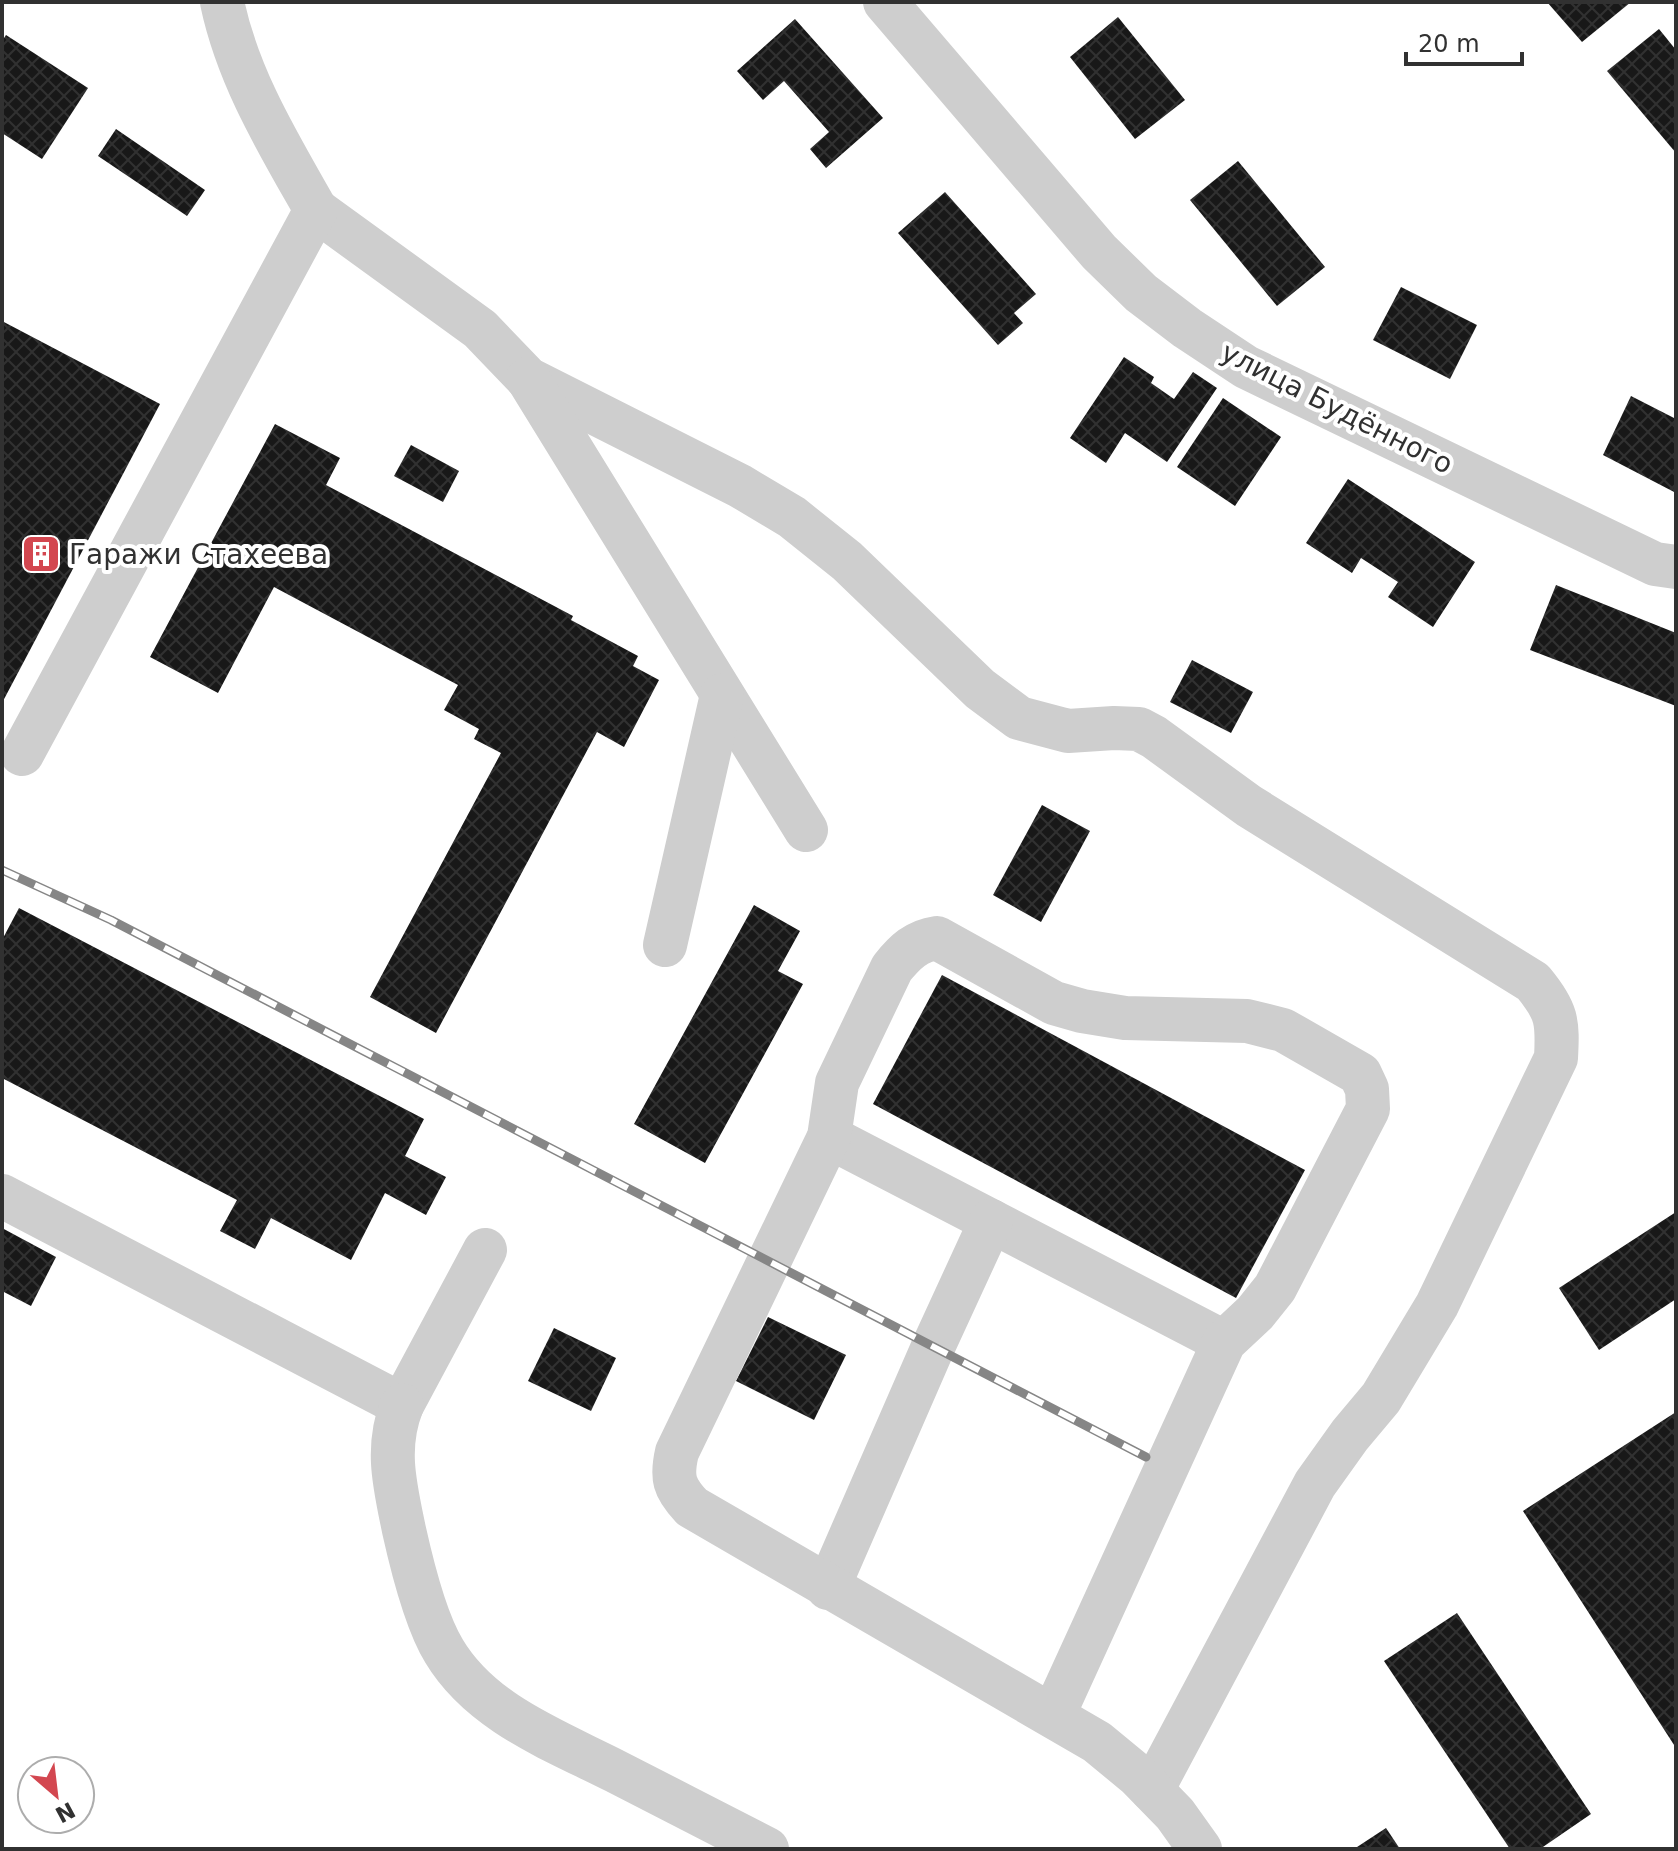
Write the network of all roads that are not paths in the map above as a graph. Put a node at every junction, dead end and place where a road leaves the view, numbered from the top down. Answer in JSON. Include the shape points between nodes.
{"nodes":[{"id":1,"x":222,"y":2,"type":"edge"},
{"id":2,"x":885,"y":2,"type":"edge"},
{"id":3,"x":316,"y":210,"type":"junction"},
{"id":4,"x":528,"y":379,"type":"junction"},
{"id":5,"x":1676,"y":567,"type":"edge"},
{"id":6,"x":722,"y":695,"type":"junction"},
{"id":7,"x":22,"y":754,"type":"dead end"},
{"id":8,"x":806,"y":830,"type":"dead end"},
{"id":9,"x":665,"y":945,"type":"dead end"},
{"id":10,"x":829,"y":1137,"type":"junction"},
{"id":11,"x":2,"y":1196,"type":"edge"},
{"id":12,"x":991,"y":1221,"type":"junction"},
{"id":13,"x":485,"y":1250,"type":"dead end"},
{"id":14,"x":1224,"y":1342,"type":"junction"},
{"id":15,"x":402,"y":1405,"type":"junction"},
{"id":16,"x":828,"y":1588,"type":"junction"},
{"id":17,"x":1053,"y":1716,"type":"junction"},
{"id":18,"x":1152,"y":1790,"type":"junction"},
{"id":19,"x":767,"y":1849,"type":"edge"},
{"id":20,"x":1200,"y":1849,"type":"edge"}],
"edges":[{"from":1,"to":3,"type":"street","via":[[257,105]]},
{"from":2,"to":5,"type":"street","name":"улица Будённого","via":[[1099,252],[1187,328],[1246,367],[1309,398],[1655,564]]},
{"from":3,"to":4,"type":"street","via":[[480,329]]},
{"from":3,"to":7,"type":"street"},
{"from":4,"to":6,"type":"street"},
{"from":4,"to":18,"type":"street","via":[[792,517],[847,561],[980,689],[1019,718],[1068,731],[1139,729],[1154,737],[1249,806],[1533,982],[1551,1004],[1558,1023],[1556,1058],[1437,1305],[1381,1398],[1315,1484]]},
{"from":6,"to":8,"type":"street"},
{"from":6,"to":9,"type":"street"},
{"from":10,"to":12,"type":"street"},
{"from":10,"to":14,"type":"street","via":[[837,1083],[878,997],[898,961],[923,940],[937,938],[1054,1003],[1082,1011],[1125,1018],[1247,1021],[1283,1030],[1360,1074],[1368,1109],[1275,1288]]},
{"from":10,"to":16,"type":"street","via":[[672,1472],[692,1507]]},
{"from":11,"to":15,"type":"street"},
{"from":12,"to":14,"type":"street"},
{"from":12,"to":16,"type":"street"},
{"from":13,"to":15,"type":"street"},
{"from":14,"to":17,"type":"street"},
{"from":15,"to":19,"type":"street","via":[[392,1464],[412,1569],[434,1630],[459,1672],[518,1721]]},
{"from":16,"to":17,"type":"street"},
{"from":17,"to":18,"type":"street","via":[[1097,1742]]},
{"from":18,"to":20,"type":"street"}]}
